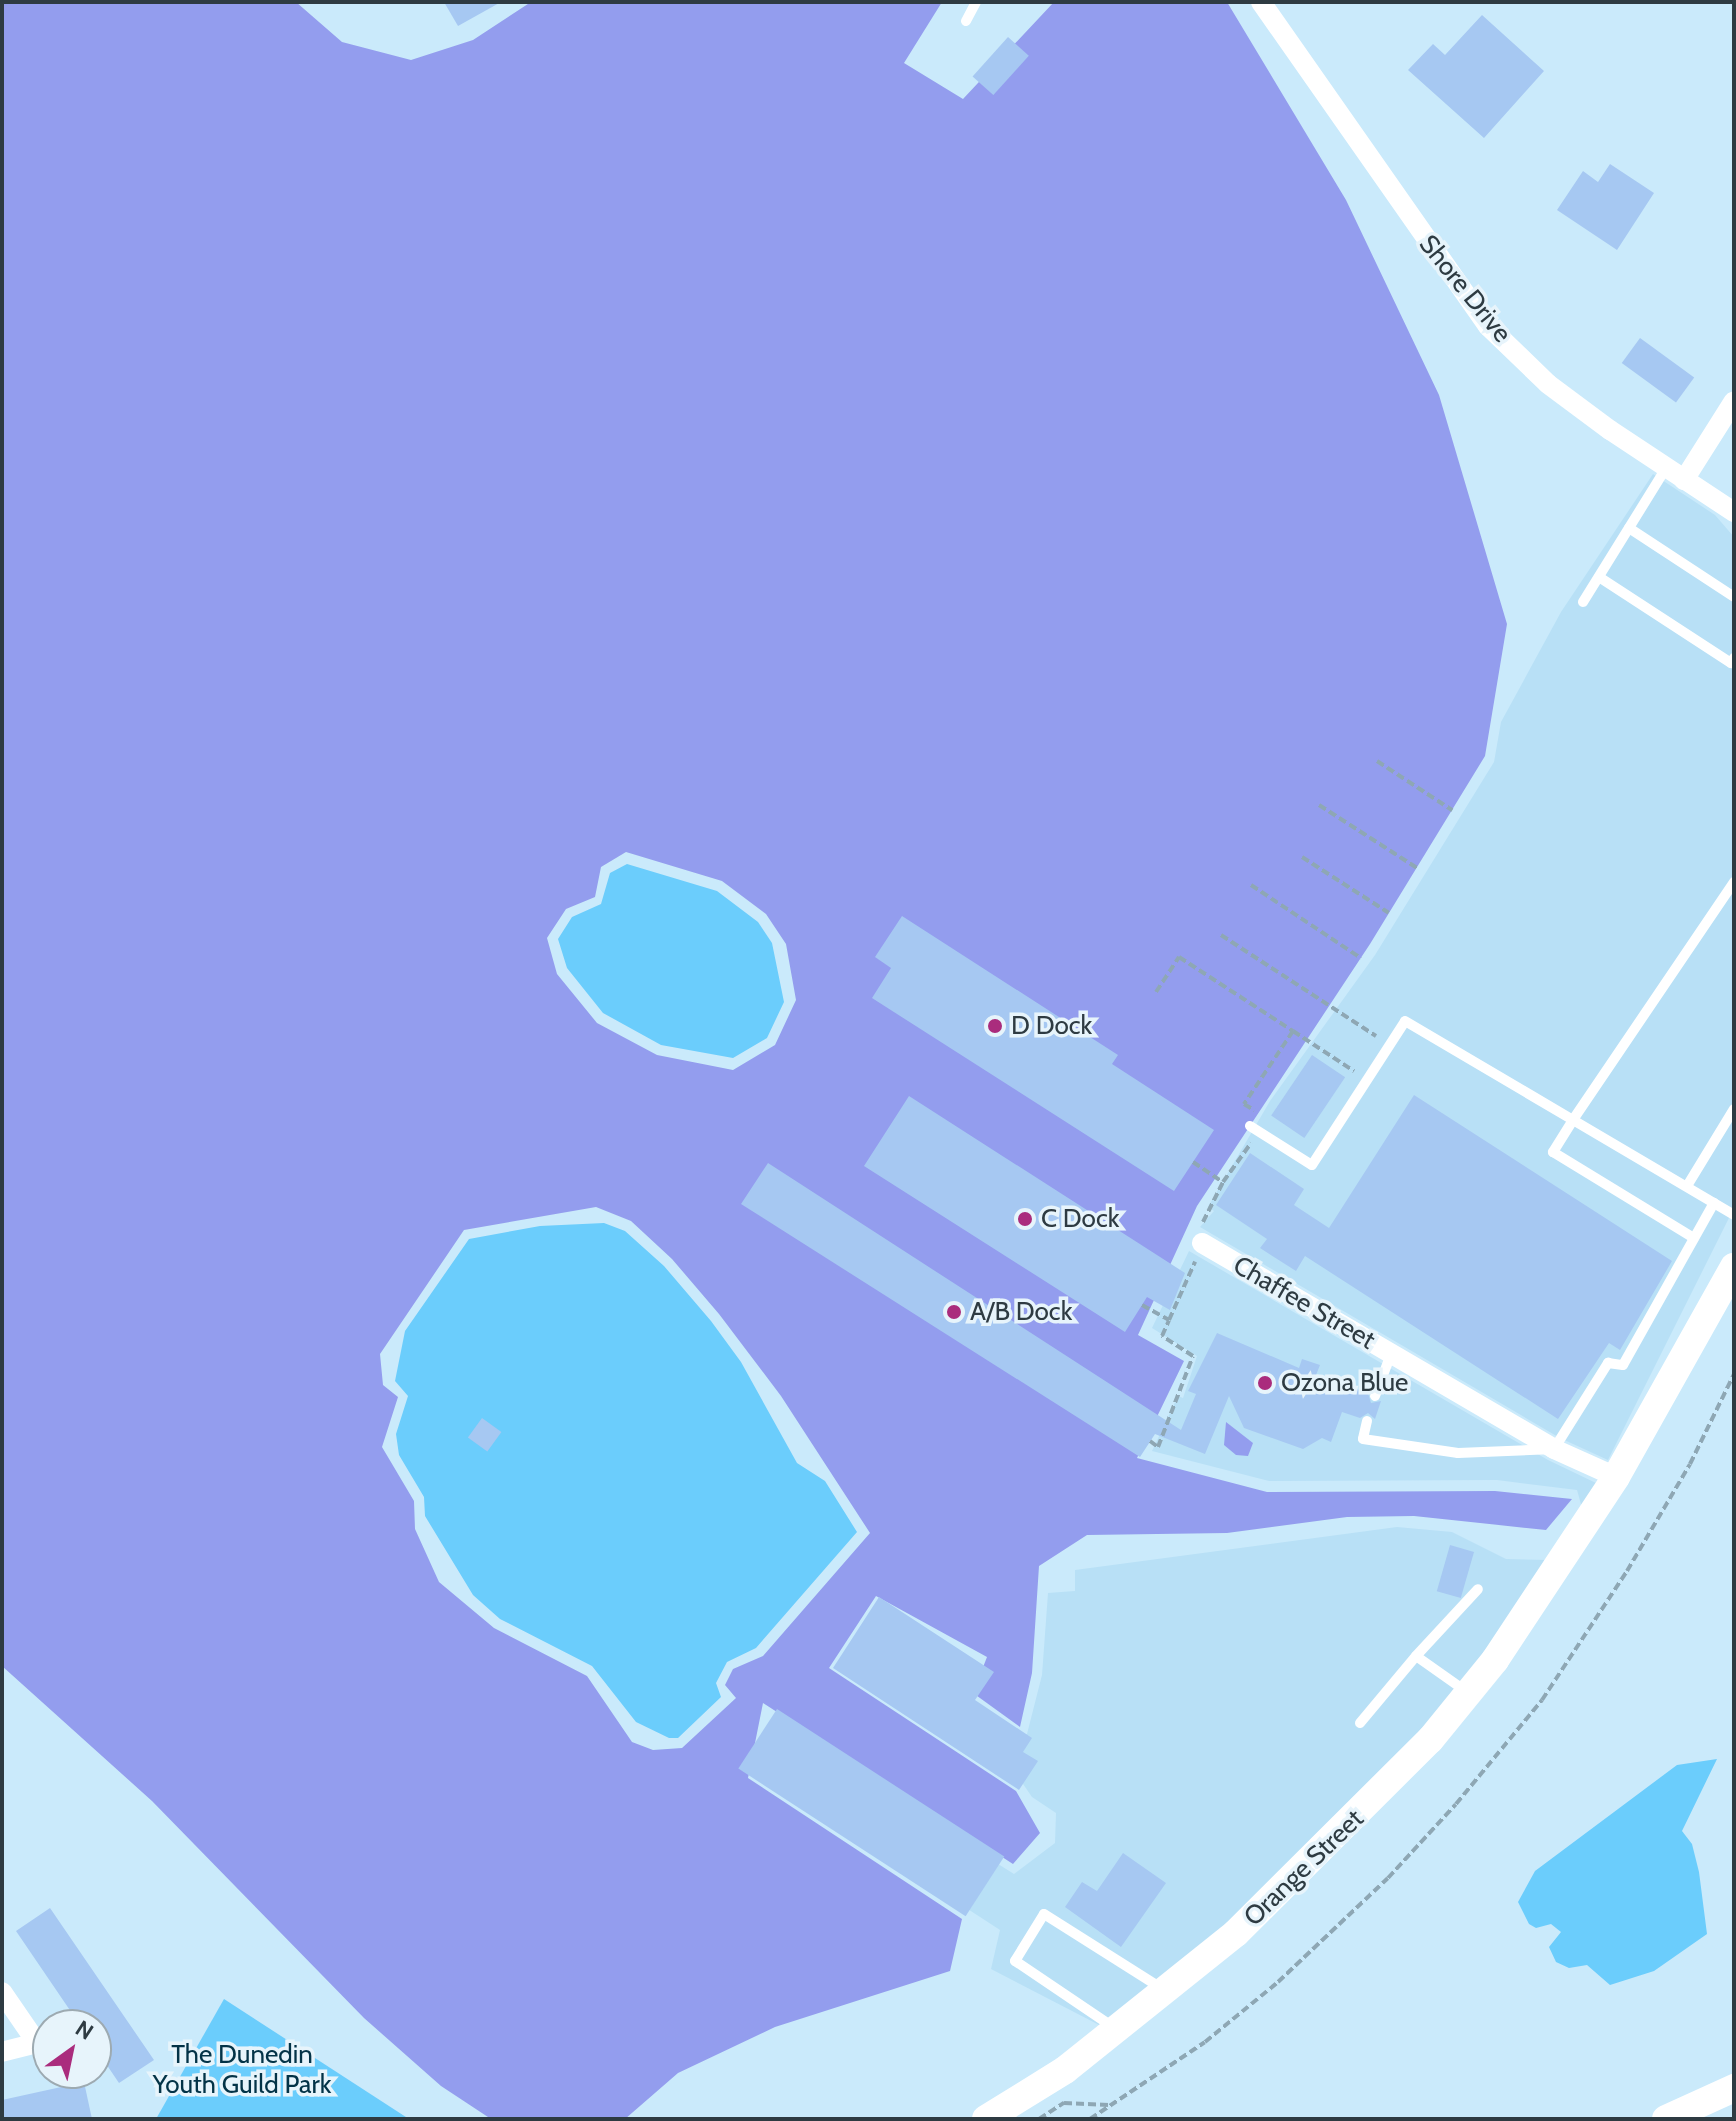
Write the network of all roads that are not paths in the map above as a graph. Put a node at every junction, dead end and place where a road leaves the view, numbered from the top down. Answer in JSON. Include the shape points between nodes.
{"nodes":[{"id":1,"x":976,"y":2,"type":"edge"},
{"id":2,"x":1261,"y":2,"type":"edge"},
{"id":3,"x":966,"y":21,"type":"dead end"},
{"id":4,"x":1734,"y":401,"type":"edge"},
{"id":5,"x":1675,"y":474,"type":"junction"},
{"id":6,"x":1734,"y":512,"type":"edge"},
{"id":7,"x":1629,"y":528,"type":"junction"},
{"id":8,"x":1599,"y":577,"type":"junction"},
{"id":9,"x":1734,"y":597,"type":"edge"},
{"id":10,"x":1583,"y":602,"type":"dead end"},
{"id":11,"x":1734,"y":658,"type":"edge"},
{"id":12,"x":1734,"y":882,"type":"edge"},
{"id":13,"x":1734,"y":1109,"type":"edge"},
{"id":14,"x":1573,"y":1120,"type":"junction"},
{"id":15,"x":1250,"y":1126,"type":"dead end"},
{"id":16,"x":1687,"y":1186,"type":"junction"},
{"id":17,"x":1714,"y":1203,"type":"junction"},
{"id":18,"x":1734,"y":1215,"type":"edge"},
{"id":19,"x":1694,"y":1238,"type":"junction"},
{"id":20,"x":1202,"y":1243,"type":"dead end"},
{"id":21,"x":1734,"y":1267,"type":"edge"},
{"id":22,"x":1391,"y":1354,"type":"junction"},
{"id":23,"x":1375,"y":1396,"type":"dead end"},
{"id":24,"x":1367,"y":1421,"type":"dead end"},
{"id":25,"x":1554,"y":1449,"type":"junction"},
{"id":26,"x":1616,"y":1477,"type":"junction"},
{"id":27,"x":1478,"y":1589,"type":"dead end"},
{"id":28,"x":1416,"y":1656,"type":"junction"},
{"id":29,"x":1469,"y":1693,"type":"junction"},
{"id":30,"x":1360,"y":1723,"type":"dead end"},
{"id":31,"x":1166,"y":1991,"type":"junction"},
{"id":32,"x":2,"y":1992,"type":"edge"},
{"id":33,"x":1117,"y":2030,"type":"junction"},
{"id":34,"x":2,"y":2052,"type":"edge"},
{"id":35,"x":1734,"y":2088,"type":"edge"},
{"id":36,"x":986,"y":2119,"type":"edge"},
{"id":37,"x":1666,"y":2119,"type":"edge"}],
"edges":[{"from":1,"to":3,"type":"lane"},
{"from":2,"to":5,"type":"street","name":"Shore Drive","via":[[1488,326],[1548,384]]},
{"from":4,"to":5,"type":"street"},
{"from":5,"to":6,"type":"street","name":"Shore Drive"},
{"from":5,"to":7,"type":"lane"},
{"from":7,"to":8,"type":"lane"},
{"from":7,"to":9,"type":"lane"},
{"from":8,"to":10,"type":"lane"},
{"from":8,"to":11,"type":"lane","via":[[1731,663]]},
{"from":12,"to":14,"type":"lane"},
{"from":13,"to":16,"type":"lane"},
{"from":14,"to":15,"type":"lane","via":[[1405,1021],[1312,1165]]},
{"from":14,"to":16,"type":"lane"},
{"from":14,"to":19,"type":"lane","via":[[1553,1152]]},
{"from":16,"to":17,"type":"lane"},
{"from":17,"to":18,"type":"lane"},
{"from":17,"to":19,"type":"lane"},
{"from":19,"to":25,"type":"lane","via":[[1623,1365],[1608,1363]]},
{"from":20,"to":22,"type":"street","name":"Chaffee Street"},
{"from":21,"to":26,"type":"street","name":"Orange Street"},
{"from":22,"to":23,"type":"lane"},
{"from":22,"to":25,"type":"street","name":"Chaffee Street"},
{"from":24,"to":25,"type":"lane","via":[[1363,1439],[1458,1453]]},
{"from":25,"to":26,"type":"street","name":"Chaffee Street"},
{"from":26,"to":29,"type":"street","name":"Orange Street"},
{"from":27,"to":28,"type":"lane"},
{"from":28,"to":29,"type":"lane"},
{"from":28,"to":30,"type":"lane"},
{"from":29,"to":31,"type":"street","name":"Orange Street","via":[[1361,1812],[1236,1933]]},
{"from":31,"to":33,"type":"street","name":"Orange Street"},
{"from":31,"to":33,"type":"lane","via":[[1044,1914],[1015,1961]]},
{"from":32,"to":34,"type":"street","via":[[37,2043]]},
{"from":33,"to":36,"type":"street","name":"Orange Street"},
{"from":35,"to":37,"type":"street"}]}
